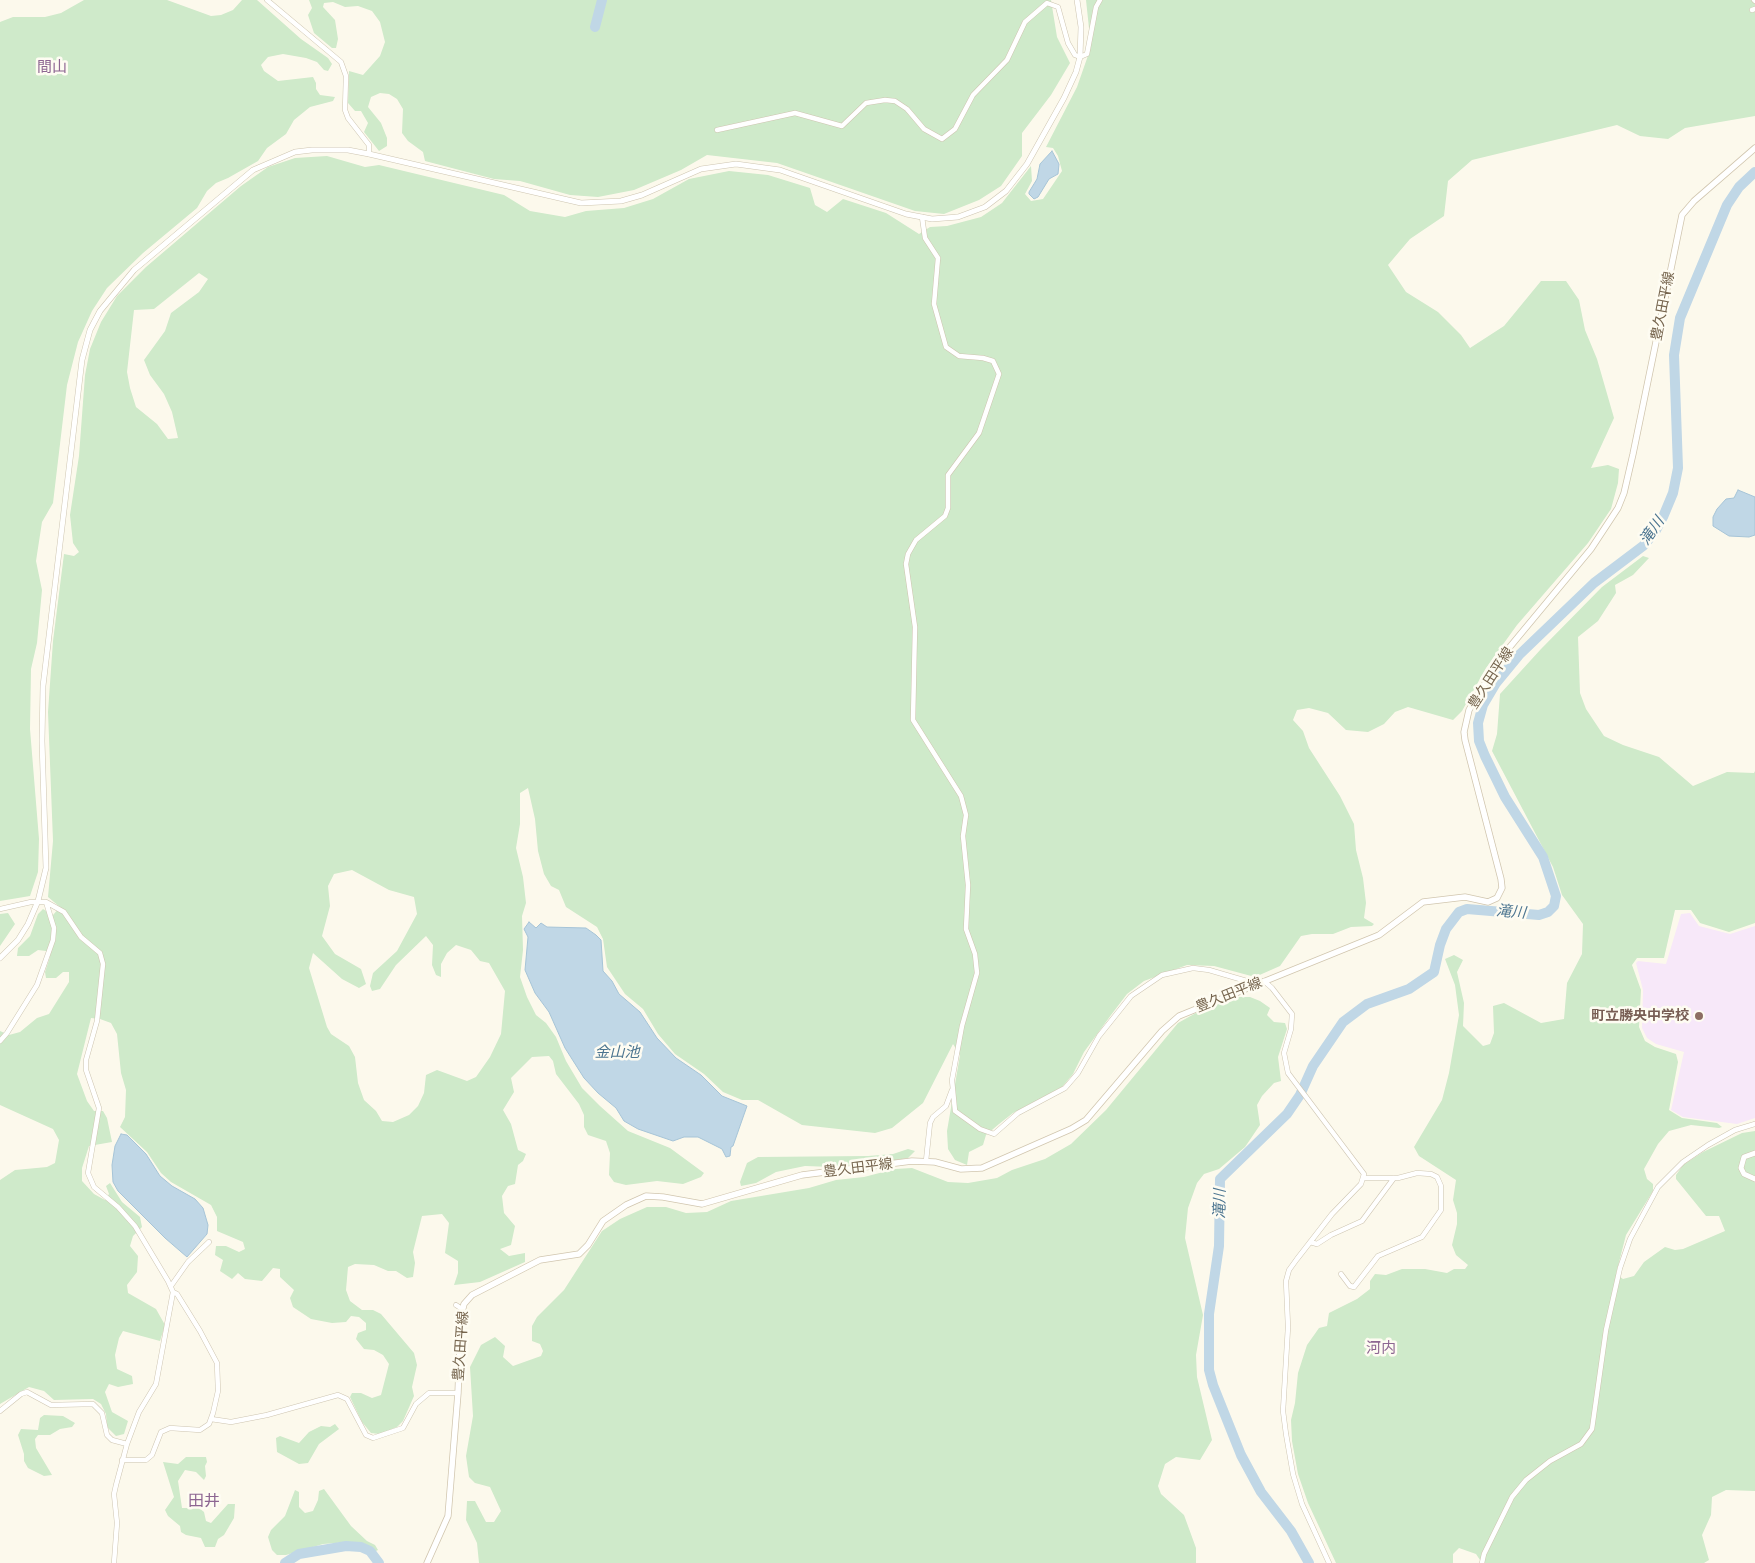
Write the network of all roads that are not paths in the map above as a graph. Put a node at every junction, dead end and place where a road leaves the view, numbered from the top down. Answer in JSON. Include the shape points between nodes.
{"nodes":[{"id":1,"x":267,"y":0,"type":"edge"},
{"id":2,"x":1077,"y":0,"type":"edge"},
{"id":3,"x":1100,"y":0,"type":"edge"},
{"id":4,"x":1080,"y":57,"type":"junction"},
{"id":5,"x":717,"y":130,"type":"dead end"},
{"id":6,"x":1755,"y":148,"type":"edge"},
{"id":7,"x":370,"y":154,"type":"junction"},
{"id":8,"x":922,"y":217,"type":"junction"},
{"id":9,"x":38,"y":901,"type":"junction"},
{"id":10,"x":46,"y":902,"type":"junction"},
{"id":11,"x":0,"y":909,"type":"edge"},
{"id":12,"x":0,"y":958,"type":"edge"},
{"id":13,"x":1264,"y":981,"type":"junction"},
{"id":14,"x":1253,"y":986,"type":"junction"},
{"id":15,"x":0,"y":1041,"type":"edge"},
{"id":16,"x":952,"y":1088,"type":"junction"},
{"id":17,"x":1755,"y":1124,"type":"edge"},
{"id":18,"x":1755,"y":1153,"type":"edge"},
{"id":19,"x":926,"y":1161,"type":"junction"},
{"id":20,"x":1364,"y":1178,"type":"junction"},
{"id":21,"x":1394,"y":1178,"type":"junction"},
{"id":22,"x":1755,"y":1179,"type":"edge"},
{"id":23,"x":209,"y":1242,"type":"dead end"},
{"id":24,"x":1310,"y":1242,"type":"junction"},
{"id":25,"x":1340,"y":1274,"type":"dead end"},
{"id":26,"x":171,"y":1286,"type":"junction"},
{"id":27,"x":173,"y":1292,"type":"junction"},
{"id":28,"x":456,"y":1305,"type":"dead end"},
{"id":29,"x":462,"y":1309,"type":"junction"},
{"id":30,"x":458,"y":1393,"type":"junction"},
{"id":31,"x":0,"y":1411,"type":"edge"},
{"id":32,"x":211,"y":1419,"type":"junction"},
{"id":33,"x":127,"y":1444,"type":"junction"},
{"id":34,"x":122,"y":1460,"type":"junction"},
{"id":35,"x":114,"y":1563,"type":"edge"},
{"id":36,"x":428,"y":1563,"type":"edge"},
{"id":37,"x":1329,"y":1563,"type":"edge"},
{"id":38,"x":1482,"y":1563,"type":"edge"}],
"edges":[{"from":1,"to":7,"type":"street","via":[[341,62],[346,76],[345,110],[369,145]]},
{"from":2,"to":4,"type":"street","via":[[1081,27]]},
{"from":3,"to":4,"type":"street","via":[[1087,54]]},
{"from":4,"to":5,"type":"street","via":[[1068,43],[1058,7],[1047,2],[1025,22],[1007,60],[973,95],[955,129],[942,139],[924,129],[907,109],[895,101],[885,100],[866,103],[842,126],[794,113]]},
{"from":4,"to":8,"type":"street","via":[[1064,98],[1027,164],[1006,192],[972,213],[944,219]]},
{"from":6,"to":13,"type":"main road","name":"豊久田平線","via":[[1682,215],[1633,454],[1618,508],[1591,549],[1499,660],[1469,710],[1465,740],[1501,879],[1499,894],[1488,902],[1465,897],[1423,902],[1379,935]]},
{"from":7,"to":8,"type":"street","via":[[581,203],[621,201],[701,169],[736,164],[780,170]]},
{"from":7,"to":9,"type":"street","via":[[312,150],[286,155],[253,170],[134,270],[110,297],[90,330],[80,370],[47,642],[42,715],[46,851]]},
{"from":8,"to":16,"type":"street","via":[[925,238],[938,258],[934,304],[946,347],[959,356],[993,361],[998,374],[979,433],[948,475],[945,516],[916,540],[906,564],[915,627],[913,720],[961,796],[966,815],[963,836],[967,867],[966,929],[975,954],[977,973],[962,1026]]},
{"from":9,"to":10,"type":"street"},
{"from":9,"to":11,"type":"street"},
{"from":9,"to":12,"type":"street","via":[[18,940]]},
{"from":10,"to":15,"type":"street","via":[[54,928],[53,940],[37,985]]},
{"from":10,"to":26,"type":"street","via":[[64,912],[81,936],[100,953],[104,964],[97,1021],[86,1060],[86,1070],[99,1108],[89,1166],[90,1180],[135,1226]]},
{"from":13,"to":14,"type":"main road","name":"豊久田平線"},
{"from":13,"to":20,"type":"street","via":[[1292,1014],[1284,1059],[1288,1073],[1362,1170]]},
{"from":14,"to":16,"type":"street","via":[[1250,982],[1218,972],[1193,968],[1155,978],[1127,1001],[1065,1088],[1018,1113],[994,1134],[980,1129],[955,1111]]},
{"from":14,"to":19,"type":"main road","name":"豊久田平線","via":[[1172,1021],[1079,1126],[982,1168],[961,1169]]},
{"from":16,"to":19,"type":"street","via":[[946,1106],[930,1123]]},
{"from":17,"to":38,"type":"street","via":[[1735,1130],[1708,1145],[1658,1187],[1630,1239],[1620,1268],[1606,1330],[1592,1429],[1581,1444],[1550,1461],[1526,1480],[1512,1497]]},
{"from":18,"to":22,"type":"street","via":[[1744,1157],[1741,1168],[1744,1174]]},
{"from":19,"to":29,"type":"main road","name":"豊久田平線","via":[[802,1174],[711,1204],[646,1196],[603,1221],[579,1254],[540,1260],[472,1294]]},
{"from":20,"to":21,"type":"street"},
{"from":20,"to":24,"type":"street"},
{"from":21,"to":24,"type":"street","via":[[1362,1221],[1317,1244]]},
{"from":21,"to":25,"type":"street","via":[[1424,1173],[1437,1177],[1441,1186],[1438,1216],[1422,1237],[1378,1256],[1354,1287]]},
{"from":23,"to":26,"type":"street","via":[[188,1262]]},
{"from":24,"to":37,"type":"street","via":[[1286,1281],[1288,1327],[1283,1411],[1293,1474],[1302,1504]]},
{"from":26,"to":27,"type":"street"},
{"from":27,"to":32,"type":"street","via":[[217,1362],[218,1391]]},
{"from":27,"to":33,"type":"street","via":[[156,1384],[139,1412]]},
{"from":28,"to":29,"type":"street"},
{"from":29,"to":30,"type":"main road","name":"豊久田平線"},
{"from":30,"to":32,"type":"street","via":[[430,1392],[416,1404],[403,1428],[373,1438],[366,1435],[347,1399],[338,1395],[231,1422]]},
{"from":30,"to":36,"type":"main road","name":"豊久田平線","via":[[448,1516]]},
{"from":31,"to":33,"type":"street","via":[[27,1392],[51,1405],[93,1404],[102,1413],[107,1435],[112,1440]]},
{"from":32,"to":34,"type":"street","via":[[200,1430],[165,1429],[158,1436],[152,1455],[146,1460]]},
{"from":33,"to":34,"type":"street"},
{"from":34,"to":35,"type":"street","via":[[114,1494],[117,1523]]}]}
